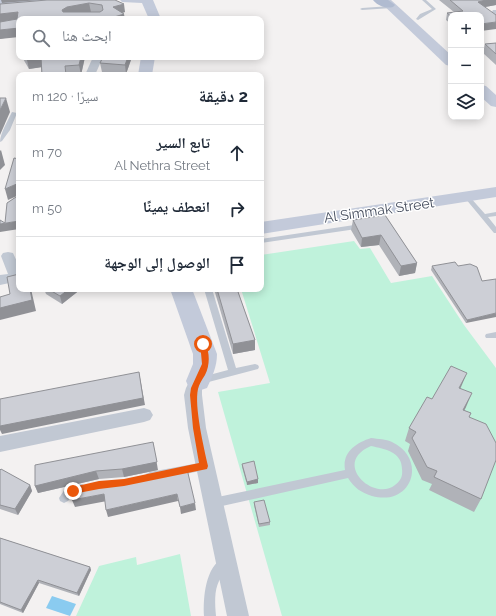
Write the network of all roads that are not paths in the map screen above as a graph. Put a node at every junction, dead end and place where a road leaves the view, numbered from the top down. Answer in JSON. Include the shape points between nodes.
{"nodes":[{"id":1,"x":147,"y":0,"type":"edge"},
{"id":2,"x":424,"y":0,"type":"edge"},
{"id":3,"x":41,"y":2,"type":"edge"},
{"id":4,"x":391,"y":2,"type":"edge"},
{"id":5,"x":0,"y":3,"type":"edge"},
{"id":6,"x":0,"y":8,"type":"edge"},
{"id":7,"x":362,"y":9,"type":"dead end"},
{"id":8,"x":496,"y":12,"type":"edge"},
{"id":9,"x":154,"y":16,"type":"edge"},
{"id":10,"x":496,"y":17,"type":"edge"},
{"id":11,"x":418,"y":19,"type":"junction"},
{"id":12,"x":448,"y":45,"type":"edge"},
{"id":13,"x":448,"y":59,"type":"edge"},
{"id":14,"x":97,"y":60,"type":"edge"},
{"id":15,"x":148,"y":60,"type":"edge"},
{"id":16,"x":91,"y":72,"type":"edge"},
{"id":17,"x":146,"y":72,"type":"edge"},
{"id":18,"x":484,"y":77,"type":"edge"},
{"id":19,"x":496,"y":88,"type":"edge"},
{"id":20,"x":484,"y":93,"type":"edge"},
{"id":21,"x":496,"y":103,"type":"edge"},
{"id":22,"x":14,"y":113,"type":"dead end"},
{"id":23,"x":0,"y":140,"type":"edge"},
{"id":24,"x":496,"y":181,"type":"edge"},
{"id":25,"x":496,"y":192,"type":"edge"},
{"id":26,"x":467,"y":197,"type":"junction"},
{"id":27,"x":496,"y":214,"type":"edge"},
{"id":28,"x":264,"y":216,"type":"edge"},
{"id":29,"x":483,"y":216,"type":"junction"},
{"id":30,"x":366,"y":225,"type":"edge"},
{"id":31,"x":264,"y":228,"type":"edge"},
{"id":32,"x":496,"y":231,"type":"edge"},
{"id":33,"x":264,"y":241,"type":"edge"},
{"id":34,"x":9,"y":256,"type":"edge"},
{"id":35,"x":16,"y":274,"type":"edge"},
{"id":36,"x":16,"y":276,"type":"edge"},
{"id":37,"x":0,"y":280,"type":"edge"},
{"id":38,"x":182,"y":292,"type":"edge"},
{"id":39,"x":209,"y":292,"type":"edge"},
{"id":40,"x":255,"y":366,"type":"dead end"},
{"id":41,"x":233,"y":372,"type":"junction"},
{"id":42,"x":198,"y":381,"type":"junction"},
{"id":43,"x":144,"y":415,"type":"dead end"},
{"id":44,"x":0,"y":444,"type":"edge"},
{"id":45,"x":204,"y":466,"type":"junction"},
{"id":46,"x":351,"y":473,"type":"junction"},
{"id":47,"x":138,"y":480,"type":"edge"},
{"id":48,"x":94,"y":486,"type":"edge"},
{"id":49,"x":64,"y":498,"type":"dead end"},
{"id":50,"x":212,"y":503,"type":"junction"},
{"id":51,"x":226,"y":562,"type":"junction"},
{"id":52,"x":210,"y":616,"type":"edge"},
{"id":53,"x":238,"y":616,"type":"edge"}],
"edges":[{"from":1,"to":9,"type":"street"},
{"from":2,"to":11,"type":"lane","via":[[434,9],[422,14]]},
{"from":3,"to":5,"type":"street"},
{"from":3,"to":6,"type":"street"},
{"from":4,"to":7,"type":"lane"},
{"from":4,"to":11,"type":"street"},
{"from":4,"to":13,"type":"street"},
{"from":8,"to":10,"type":"street"},
{"from":11,"to":12,"type":"street"},
{"from":14,"to":16,"type":"street"},
{"from":15,"to":17,"type":"street"},
{"from":18,"to":19,"type":"street"},
{"from":20,"to":21,"type":"street"},
{"from":22,"to":23,"type":"lane"},
{"from":24,"to":28,"type":"street","name":"Al Simmak Street"},
{"from":25,"to":26,"type":"street","name":"Al Simmak Street"},
{"from":26,"to":29,"type":"lane"},
{"from":26,"to":31,"type":"street","name":"Al Simmak Street"},
{"from":27,"to":29,"type":"lane"},
{"from":29,"to":32,"type":"lane"},
{"from":30,"to":33,"type":"lane"},
{"from":34,"to":35,"type":"street"},
{"from":36,"to":37,"type":"street"},
{"from":38,"to":42,"type":"street","via":[[206,354]]},
{"from":39,"to":41,"type":"lane"},
{"from":40,"to":41,"type":"lane"},
{"from":41,"to":42,"type":"lane"},
{"from":42,"to":45,"type":"street","via":[[193,395]]},
{"from":43,"to":44,"type":"street"},
{"from":45,"to":47,"type":"lane"},
{"from":45,"to":50,"type":"street"},
{"from":46,"to":46,"type":"lane","via":[[364,488],[388,494],[402,487],[406,481],[408,467],[406,460],[395,448],[371,442],[357,447],[352,452],[349,466]]},
{"from":46,"to":50,"type":"lane"},
{"from":48,"to":49,"type":"lane","via":[[73,491]]},
{"from":50,"to":51,"type":"street"},
{"from":51,"to":52,"type":"lane","via":[[215,575],[209,593]]},
{"from":51,"to":53,"type":"street"}]}
